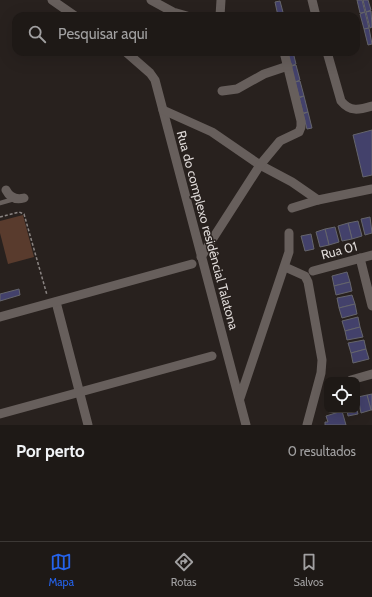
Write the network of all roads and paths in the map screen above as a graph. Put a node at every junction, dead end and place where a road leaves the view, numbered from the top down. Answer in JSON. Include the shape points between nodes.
{"nodes":[{"id":1,"x":52,"y":0,"type":"edge"},
{"id":2,"x":151,"y":0,"type":"edge"},
{"id":3,"x":221,"y":0,"type":"edge"},
{"id":4,"x":312,"y":0,"type":"edge"},
{"id":5,"x":69,"y":12,"type":"edge"},
{"id":6,"x":173,"y":12,"type":"edge"},
{"id":7,"x":220,"y":12,"type":"edge"},
{"id":8,"x":315,"y":12,"type":"edge"},
{"id":9,"x":131,"y":56,"type":"edge"},
{"id":10,"x":285,"y":56,"type":"edge"},
{"id":11,"x":328,"y":56,"type":"edge"},
{"id":12,"x":288,"y":66,"type":"junction"},
{"id":13,"x":222,"y":91,"type":"dead end"},
{"id":14,"x":372,"y":106,"type":"edge"},
{"id":15,"x":163,"y":110,"type":"junction"},
{"id":16,"x":260,"y":165,"type":"junction"},
{"id":17,"x":372,"y":189,"type":"edge"},
{"id":18,"x":6,"y":190,"type":"dead end"},
{"id":19,"x":19,"y":198,"type":"joint"},
{"id":20,"x":318,"y":200,"type":"junction"},
{"id":21,"x":0,"y":203,"type":"edge"},
{"id":22,"x":292,"y":208,"type":"dead end"},
{"id":23,"x":0,"y":217,"type":"edge"},
{"id":24,"x":289,"y":233,"type":"dead end"},
{"id":25,"x":372,"y":255,"type":"edge"},
{"id":26,"x":201,"y":257,"type":"junction"},
{"id":27,"x":360,"y":258,"type":"junction"},
{"id":28,"x":192,"y":264,"type":"dead end"},
{"id":29,"x":285,"y":266,"type":"junction"},
{"id":30,"x":313,"y":271,"type":"dead end"},
{"id":31,"x":47,"y":296,"type":"dead end"},
{"id":32,"x":56,"y":302,"type":"junction"},
{"id":33,"x":372,"y":306,"type":"edge"},
{"id":34,"x":0,"y":317,"type":"edge"},
{"id":35,"x":212,"y":356,"type":"dead end"},
{"id":36,"x":372,"y":374,"type":"edge"},
{"id":37,"x":360,"y":377,"type":"edge"},
{"id":38,"x":80,"y":393,"type":"junction"},
{"id":39,"x":240,"y":398,"type":"junction"},
{"id":40,"x":0,"y":414,"type":"edge"},
{"id":41,"x":88,"y":425,"type":"edge"},
{"id":42,"x":246,"y":425,"type":"edge"},
{"id":43,"x":306,"y":425,"type":"edge"}],
"edges":[{"from":1,"to":5,"type":"street"},
{"from":2,"to":6,"type":"street"},
{"from":3,"to":7,"type":"street"},
{"from":4,"to":8,"type":"street"},
{"from":9,"to":15,"type":"street","name":"Rua do complexo residêncial Talatona","via":[[155,80]]},
{"from":10,"to":12,"type":"street"},
{"from":11,"to":14,"type":"street","via":[[341,101],[345,106],[360,110]]},
{"from":12,"to":13,"type":"street","via":[[264,74],[237,89]]},
{"from":12,"to":16,"type":"street","via":[[301,127],[298,132],[280,141]]},
{"from":15,"to":16,"type":"street","via":[[212,132]]},
{"from":15,"to":26,"type":"street","name":"Rua do complexo residêncial Talatona"},
{"from":16,"to":20,"type":"street"},
{"from":16,"to":26,"type":"street"},
{"from":17,"to":20,"type":"street"},
{"from":18,"to":19,"type":"street","via":[[11,197]]},
{"from":19,"to":21,"type":"lane"},
{"from":20,"to":22,"type":"street"},
{"from":23,"to":31,"type":"path","via":[[19,212],[24,214]]},
{"from":24,"to":29,"type":"street","via":[[289,252]]},
{"from":25,"to":27,"type":"street","name":"Rua 01"},
{"from":26,"to":39,"type":"street","name":"Rua do complexo residêncial Talatona"},
{"from":27,"to":30,"type":"street","name":"Rua 01"},
{"from":27,"to":33,"type":"street"},
{"from":28,"to":32,"type":"street"},
{"from":29,"to":39,"type":"street"},
{"from":29,"to":43,"type":"street","via":[[305,276],[308,282],[322,360],[321,373]]},
{"from":32,"to":34,"type":"street"},
{"from":32,"to":38,"type":"street"},
{"from":35,"to":38,"type":"street"},
{"from":36,"to":37,"type":"street"},
{"from":38,"to":40,"type":"street"},
{"from":38,"to":41,"type":"street"},
{"from":39,"to":42,"type":"street","name":"Rua do complexo residêncial Talatona"}]}
